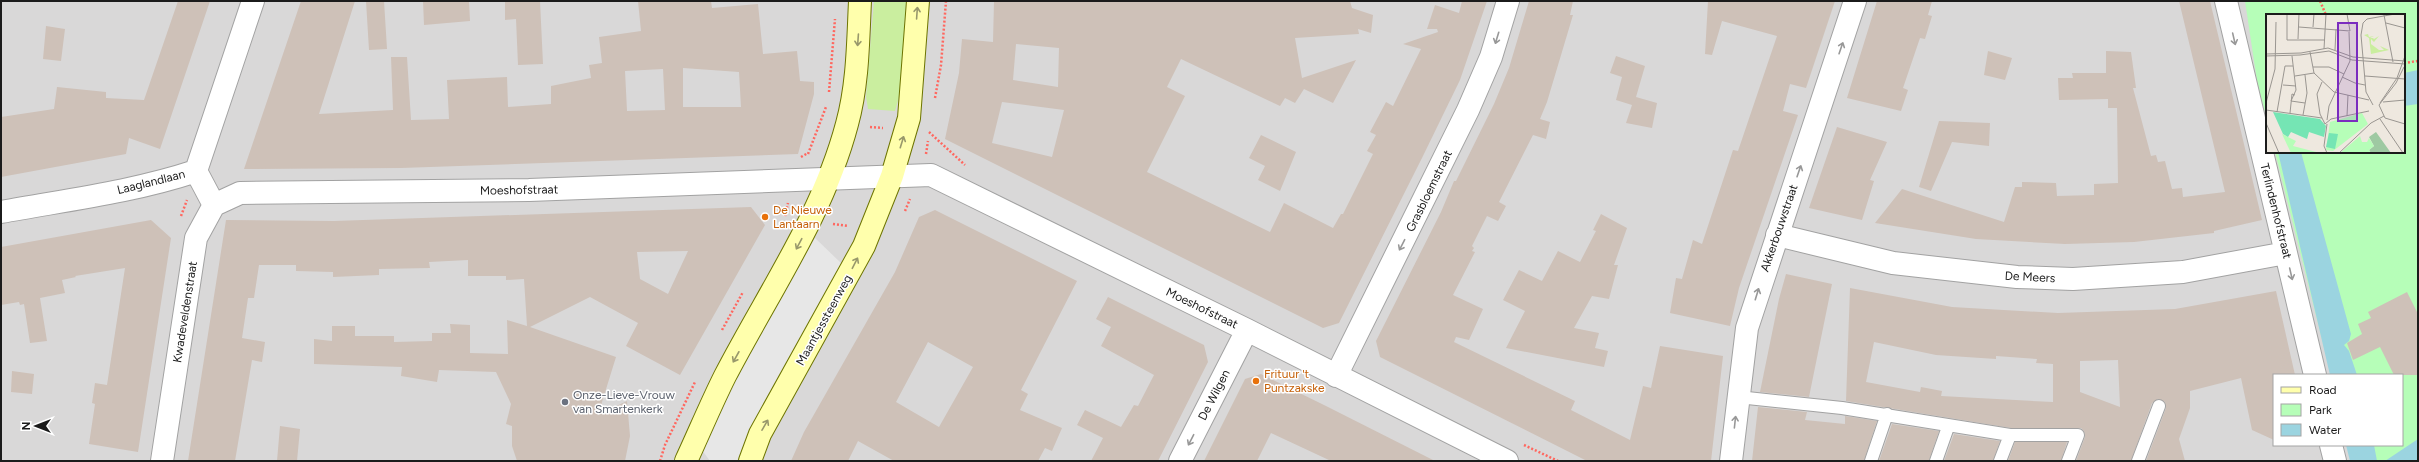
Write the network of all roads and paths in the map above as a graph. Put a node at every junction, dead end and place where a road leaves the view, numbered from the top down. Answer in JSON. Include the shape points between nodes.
{"nodes":[{"id":1,"x":253,"y":1,"type":"edge"},
{"id":2,"x":860,"y":1,"type":"edge"},
{"id":3,"x":918,"y":1,"type":"edge"},
{"id":4,"x":946,"y":1,"type":"edge"},
{"id":5,"x":1508,"y":1,"type":"edge"},
{"id":6,"x":1855,"y":1,"type":"edge"},
{"id":7,"x":2226,"y":1,"type":"edge"},
{"id":8,"x":2320,"y":1,"type":"edge"},
{"id":9,"x":835,"y":14,"type":"dead end"},
{"id":10,"x":2326,"y":14,"type":"edge"},
{"id":11,"x":2418,"y":61,"type":"edge"},
{"id":12,"x":2405,"y":63,"type":"edge"},
{"id":13,"x":828,"y":98,"type":"dead end"},
{"id":14,"x":934,"y":102,"type":"dead end"},
{"id":15,"x":827,"y":105,"type":"dead end"},
{"id":16,"x":930,"y":124,"type":"dead end"},
{"id":17,"x":929,"y":131,"type":"dead end"},
{"id":18,"x":196,"y":171,"type":"junction"},
{"id":19,"x":892,"y":176,"type":"junction"},
{"id":20,"x":828,"y":180,"type":"junction"},
{"id":21,"x":799,"y":181,"type":"junction"},
{"id":22,"x":214,"y":205,"type":"junction"},
{"id":23,"x":1,"y":212,"type":"edge"},
{"id":24,"x":783,"y":220,"type":"dead end"},
{"id":25,"x":1777,"y":235,"type":"junction"},
{"id":26,"x":2286,"y":253,"type":"junction"},
{"id":27,"x":746,"y":287,"type":"dead end"},
{"id":28,"x":1247,"y":330,"type":"junction"},
{"id":29,"x":719,"y":335,"type":"dead end"},
{"id":30,"x":2314,"y":374,"type":"edge"},
{"id":31,"x":698,"y":376,"type":"dead end"},
{"id":32,"x":1336,"y":376,"type":"junction"},
{"id":33,"x":1738,"y":397,"type":"junction"},
{"id":34,"x":2160,"y":406,"type":"dead end"},
{"id":35,"x":1887,"y":414,"type":"junction"},
{"id":36,"x":1948,"y":427,"type":"junction"},
{"id":37,"x":2010,"y":435,"type":"junction"},
{"id":38,"x":2331,"y":446,"type":"edge"},
{"id":39,"x":162,"y":461,"type":"edge"},
{"id":40,"x":660,"y":461,"type":"edge"},
{"id":41,"x":686,"y":461,"type":"edge"},
{"id":42,"x":750,"y":461,"type":"edge"},
{"id":43,"x":1180,"y":461,"type":"edge"},
{"id":44,"x":1507,"y":461,"type":"edge"},
{"id":45,"x":1731,"y":461,"type":"edge"},
{"id":46,"x":1871,"y":461,"type":"edge"},
{"id":47,"x":1936,"y":461,"type":"edge"},
{"id":48,"x":2000,"y":461,"type":"edge"},
{"id":49,"x":2068,"y":461,"type":"edge"},
{"id":50,"x":2138,"y":461,"type":"edge"},
{"id":51,"x":2335,"y":461,"type":"edge"}],
"edges":[{"from":1,"to":18,"type":"street","name":"Laaglandlaan"},
{"from":2,"to":20,"type":"street","one_way":true,"via":[[852,104]]},
{"from":19,"to":3,"type":"street","name":"Maantjessteenweg","one_way":true,"via":[[910,118]]},
{"from":4,"to":14,"type":"path","via":[[941,65]]},
{"from":5,"to":32,"type":"street","name":"Grasbloemstraat","one_way":true,"via":[[1491,57],[1468,110]]},
{"from":25,"to":6,"type":"street","name":"Akkerbouwstraat","one_way":true},
{"from":7,"to":26,"type":"street","name":"Terlindenhofstraat","one_way":true},
{"from":8,"to":10,"type":"path"},
{"from":9,"to":13,"type":"path"},
{"from":11,"to":12,"type":"path"},
{"from":15,"to":21,"type":"path"},
{"from":16,"to":17,"type":"path"},
{"from":18,"to":22,"type":"street"},
{"from":18,"to":23,"type":"street","name":"Laaglandlaan","via":[[164,182],[123,191]]},
{"from":19,"to":20,"type":"street"},
{"from":19,"to":28,"type":"street","name":"Moeshofstraat","via":[[931,175]]},
{"from":42,"to":19,"type":"street","name":"Maantjessteenweg","one_way":true,"via":[[760,434],[864,246]]},
{"from":20,"to":21,"type":"street","name":"Moeshofstraat"},
{"from":20,"to":41,"type":"street","one_way":true,"via":[[801,241],[726,376]]},
{"from":21,"to":22,"type":"street","name":"Moeshofstraat","via":[[521,190],[240,193]]},
{"from":21,"to":24,"type":"path","via":[[789,200]]},
{"from":22,"to":39,"type":"street","name":"Kwadeveldenstraat","via":[[196,238]]},
{"from":25,"to":26,"type":"street","name":"De Meers","via":[[1892,263],[2017,277],[2073,279],[2183,272]]},
{"from":33,"to":25,"type":"street","name":"Akkerbouwstraat","one_way":true,"via":[[1747,328]]},
{"from":26,"to":30,"type":"street","name":"Terlindenhofstraat","one_way":true},
{"from":27,"to":29,"type":"path"},
{"from":28,"to":32,"type":"street","name":"Moeshofstraat"},
{"from":28,"to":43,"type":"street","name":"De Wilgen","one_way":true},
{"from":31,"to":40,"type":"path"},
{"from":32,"to":44,"type":"street","name":"Moeshofstraat"},
{"from":33,"to":35,"type":"lane"},
{"from":45,"to":33,"type":"street","name":"Akkerbouwstraat","one_way":true},
{"from":34,"to":50,"type":"lane"},
{"from":35,"to":36,"type":"lane"},
{"from":35,"to":46,"type":"lane"},
{"from":36,"to":37,"type":"lane"},
{"from":36,"to":47,"type":"lane"},
{"from":37,"to":48,"type":"lane"},
{"from":37,"to":49,"type":"lane","via":[[2078,435]]},
{"from":38,"to":51,"type":"street"}]}
